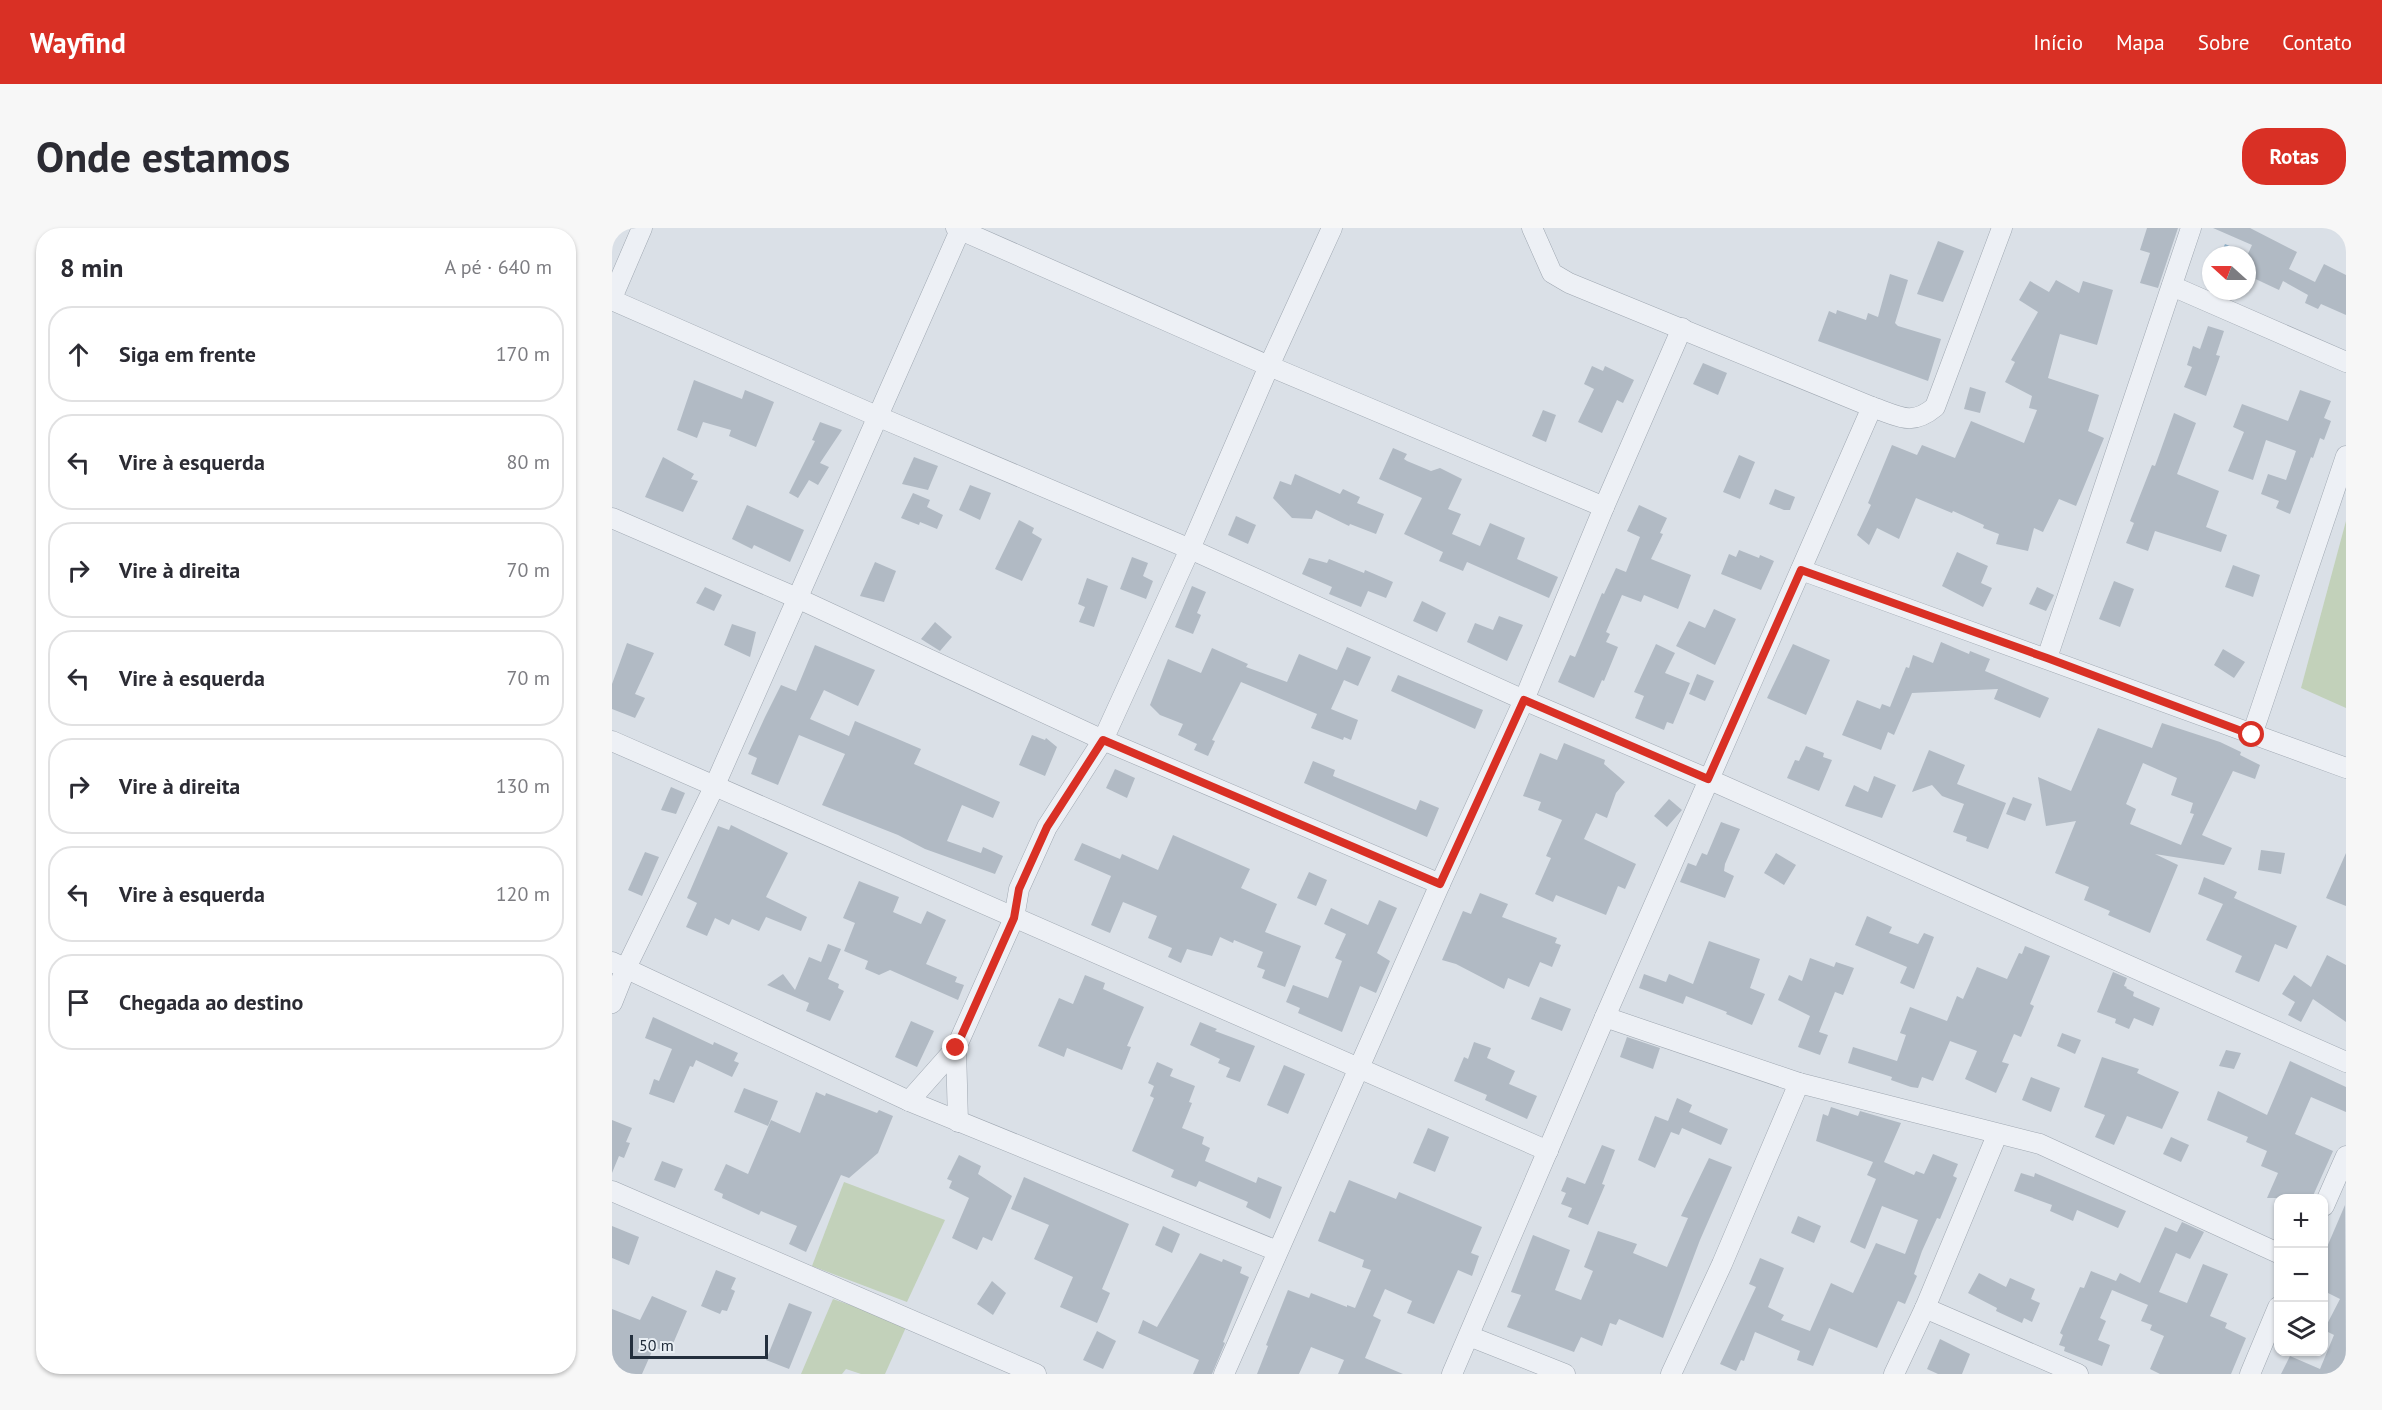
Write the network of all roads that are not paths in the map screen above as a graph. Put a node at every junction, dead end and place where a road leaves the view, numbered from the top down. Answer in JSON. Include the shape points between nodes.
{"nodes":[{"id":1,"x":642,"y":228,"type":"edge"},
{"id":2,"x":1332,"y":228,"type":"edge"},
{"id":3,"x":1532,"y":228,"type":"edge"},
{"id":4,"x":2002,"y":228,"type":"edge"},
{"id":5,"x":2191,"y":228,"type":"edge"},
{"id":6,"x":959,"y":229,"type":"edge"},
{"id":7,"x":2172,"y":286,"type":"junction"},
{"id":8,"x":612,"y":299,"type":"edge"},
{"id":9,"x":1682,"y":328,"type":"junction"},
{"id":10,"x":2346,"y":362,"type":"edge"},
{"id":11,"x":1269,"y":366,"type":"junction"},
{"id":12,"x":1872,"y":407,"type":"junction"},
{"id":13,"x":879,"y":417,"type":"junction"},
{"id":14,"x":2346,"y":456,"type":"edge"},
{"id":15,"x":1604,"y":507,"type":"junction"},
{"id":16,"x":612,"y":518,"type":"edge"},
{"id":17,"x":1191,"y":549,"type":"junction"},
{"id":18,"x":1801,"y":570,"type":"junction"},
{"id":19,"x":797,"y":598,"type":"junction"},
{"id":20,"x":2047,"y":658,"type":"junction"},
{"id":21,"x":1524,"y":700,"type":"junction"},
{"id":22,"x":2252,"y":735,"type":"junction"},
{"id":23,"x":1103,"y":740,"type":"junction"},
{"id":24,"x":612,"y":741,"type":"edge"},
{"id":25,"x":2346,"y":768,"type":"edge"},
{"id":26,"x":1708,"y":779,"type":"junction"},
{"id":27,"x":715,"y":785,"type":"junction"},
{"id":28,"x":1440,"y":884,"type":"junction"},
{"id":29,"x":1014,"y":918,"type":"junction"},
{"id":30,"x":619,"y":965,"type":"edge"},
{"id":31,"x":612,"y":1003,"type":"edge"},
{"id":32,"x":1605,"y":1017,"type":"junction"},
{"id":33,"x":956,"y":1048,"type":"junction"},
{"id":34,"x":2346,"y":1062,"type":"edge"},
{"id":35,"x":1359,"y":1069,"type":"junction"},
{"id":36,"x":1799,"y":1083,"type":"junction"},
{"id":37,"x":909,"y":1101,"type":"junction"},
{"id":38,"x":958,"y":1122,"type":"junction"},
{"id":39,"x":1997,"y":1135,"type":"junction"},
{"id":40,"x":1548,"y":1151,"type":"junction"},
{"id":41,"x":2346,"y":1156,"type":"edge"},
{"id":42,"x":612,"y":1191,"type":"edge"},
{"id":43,"x":2328,"y":1197,"type":"edge"},
{"id":44,"x":1277,"y":1251,"type":"junction"},
{"id":45,"x":2274,"y":1251,"type":"edge"},
{"id":46,"x":1925,"y":1308,"type":"junction"},
{"id":47,"x":2274,"y":1317,"type":"edge"},
{"id":48,"x":1469,"y":1336,"type":"junction"},
{"id":49,"x":1036,"y":1374,"type":"edge"},
{"id":50,"x":1224,"y":1374,"type":"edge"},
{"id":51,"x":1452,"y":1374,"type":"edge"},
{"id":52,"x":1565,"y":1374,"type":"edge"},
{"id":53,"x":1671,"y":1374,"type":"edge"},
{"id":54,"x":1894,"y":1374,"type":"edge"},
{"id":55,"x":2078,"y":1374,"type":"edge"},
{"id":56,"x":2250,"y":1374,"type":"edge"}],
"edges":[{"from":1,"to":8,"type":"street"},
{"from":2,"to":11,"type":"street"},
{"from":3,"to":9,"type":"street","via":[[1552,273],[1569,284]]},
{"from":4,"to":12,"type":"street","via":[[1935,407],[1922,417],[1908,419]]},
{"from":5,"to":7,"type":"street"},
{"from":6,"to":11,"type":"street"},
{"from":6,"to":13,"type":"street"},
{"from":7,"to":10,"type":"street"},
{"from":7,"to":20,"type":"street"},
{"from":8,"to":13,"type":"street"},
{"from":9,"to":12,"type":"street"},
{"from":9,"to":15,"type":"street"},
{"from":11,"to":15,"type":"street"},
{"from":11,"to":17,"type":"street"},
{"from":12,"to":18,"type":"street"},
{"from":13,"to":17,"type":"street"},
{"from":13,"to":19,"type":"street"},
{"from":14,"to":22,"type":"street"},
{"from":15,"to":21,"type":"street"},
{"from":16,"to":19,"type":"street"},
{"from":17,"to":21,"type":"street"},
{"from":17,"to":23,"type":"street"},
{"from":18,"to":20,"type":"street"},
{"from":18,"to":26,"type":"street"},
{"from":19,"to":23,"type":"street"},
{"from":19,"to":27,"type":"street"},
{"from":20,"to":22,"type":"street"},
{"from":21,"to":26,"type":"street"},
{"from":21,"to":28,"type":"street"},
{"from":22,"to":25,"type":"street"},
{"from":23,"to":28,"type":"street"},
{"from":23,"to":29,"type":"street","via":[[1047,827],[1019,889]]},
{"from":24,"to":27,"type":"street"},
{"from":26,"to":32,"type":"street"},
{"from":26,"to":34,"type":"street"},
{"from":27,"to":29,"type":"street"},
{"from":27,"to":30,"type":"street"},
{"from":28,"to":35,"type":"street"},
{"from":29,"to":33,"type":"street"},
{"from":29,"to":35,"type":"street"},
{"from":30,"to":31,"type":"street"},
{"from":30,"to":37,"type":"street"},
{"from":32,"to":36,"type":"street"},
{"from":32,"to":40,"type":"street"},
{"from":33,"to":37,"type":"street"},
{"from":33,"to":38,"type":"street"},
{"from":35,"to":40,"type":"street"},
{"from":35,"to":44,"type":"street"},
{"from":36,"to":39,"type":"street"},
{"from":36,"to":53,"type":"street"},
{"from":37,"to":38,"type":"street"},
{"from":38,"to":44,"type":"street"},
{"from":39,"to":45,"type":"street","via":[[2040,1144]]},
{"from":39,"to":46,"type":"street"},
{"from":40,"to":48,"type":"street"},
{"from":41,"to":43,"type":"street"},
{"from":42,"to":49,"type":"street"},
{"from":44,"to":50,"type":"street"},
{"from":46,"to":54,"type":"street"},
{"from":46,"to":55,"type":"street"},
{"from":47,"to":56,"type":"street"},
{"from":48,"to":51,"type":"street"},
{"from":48,"to":52,"type":"street"}]}
